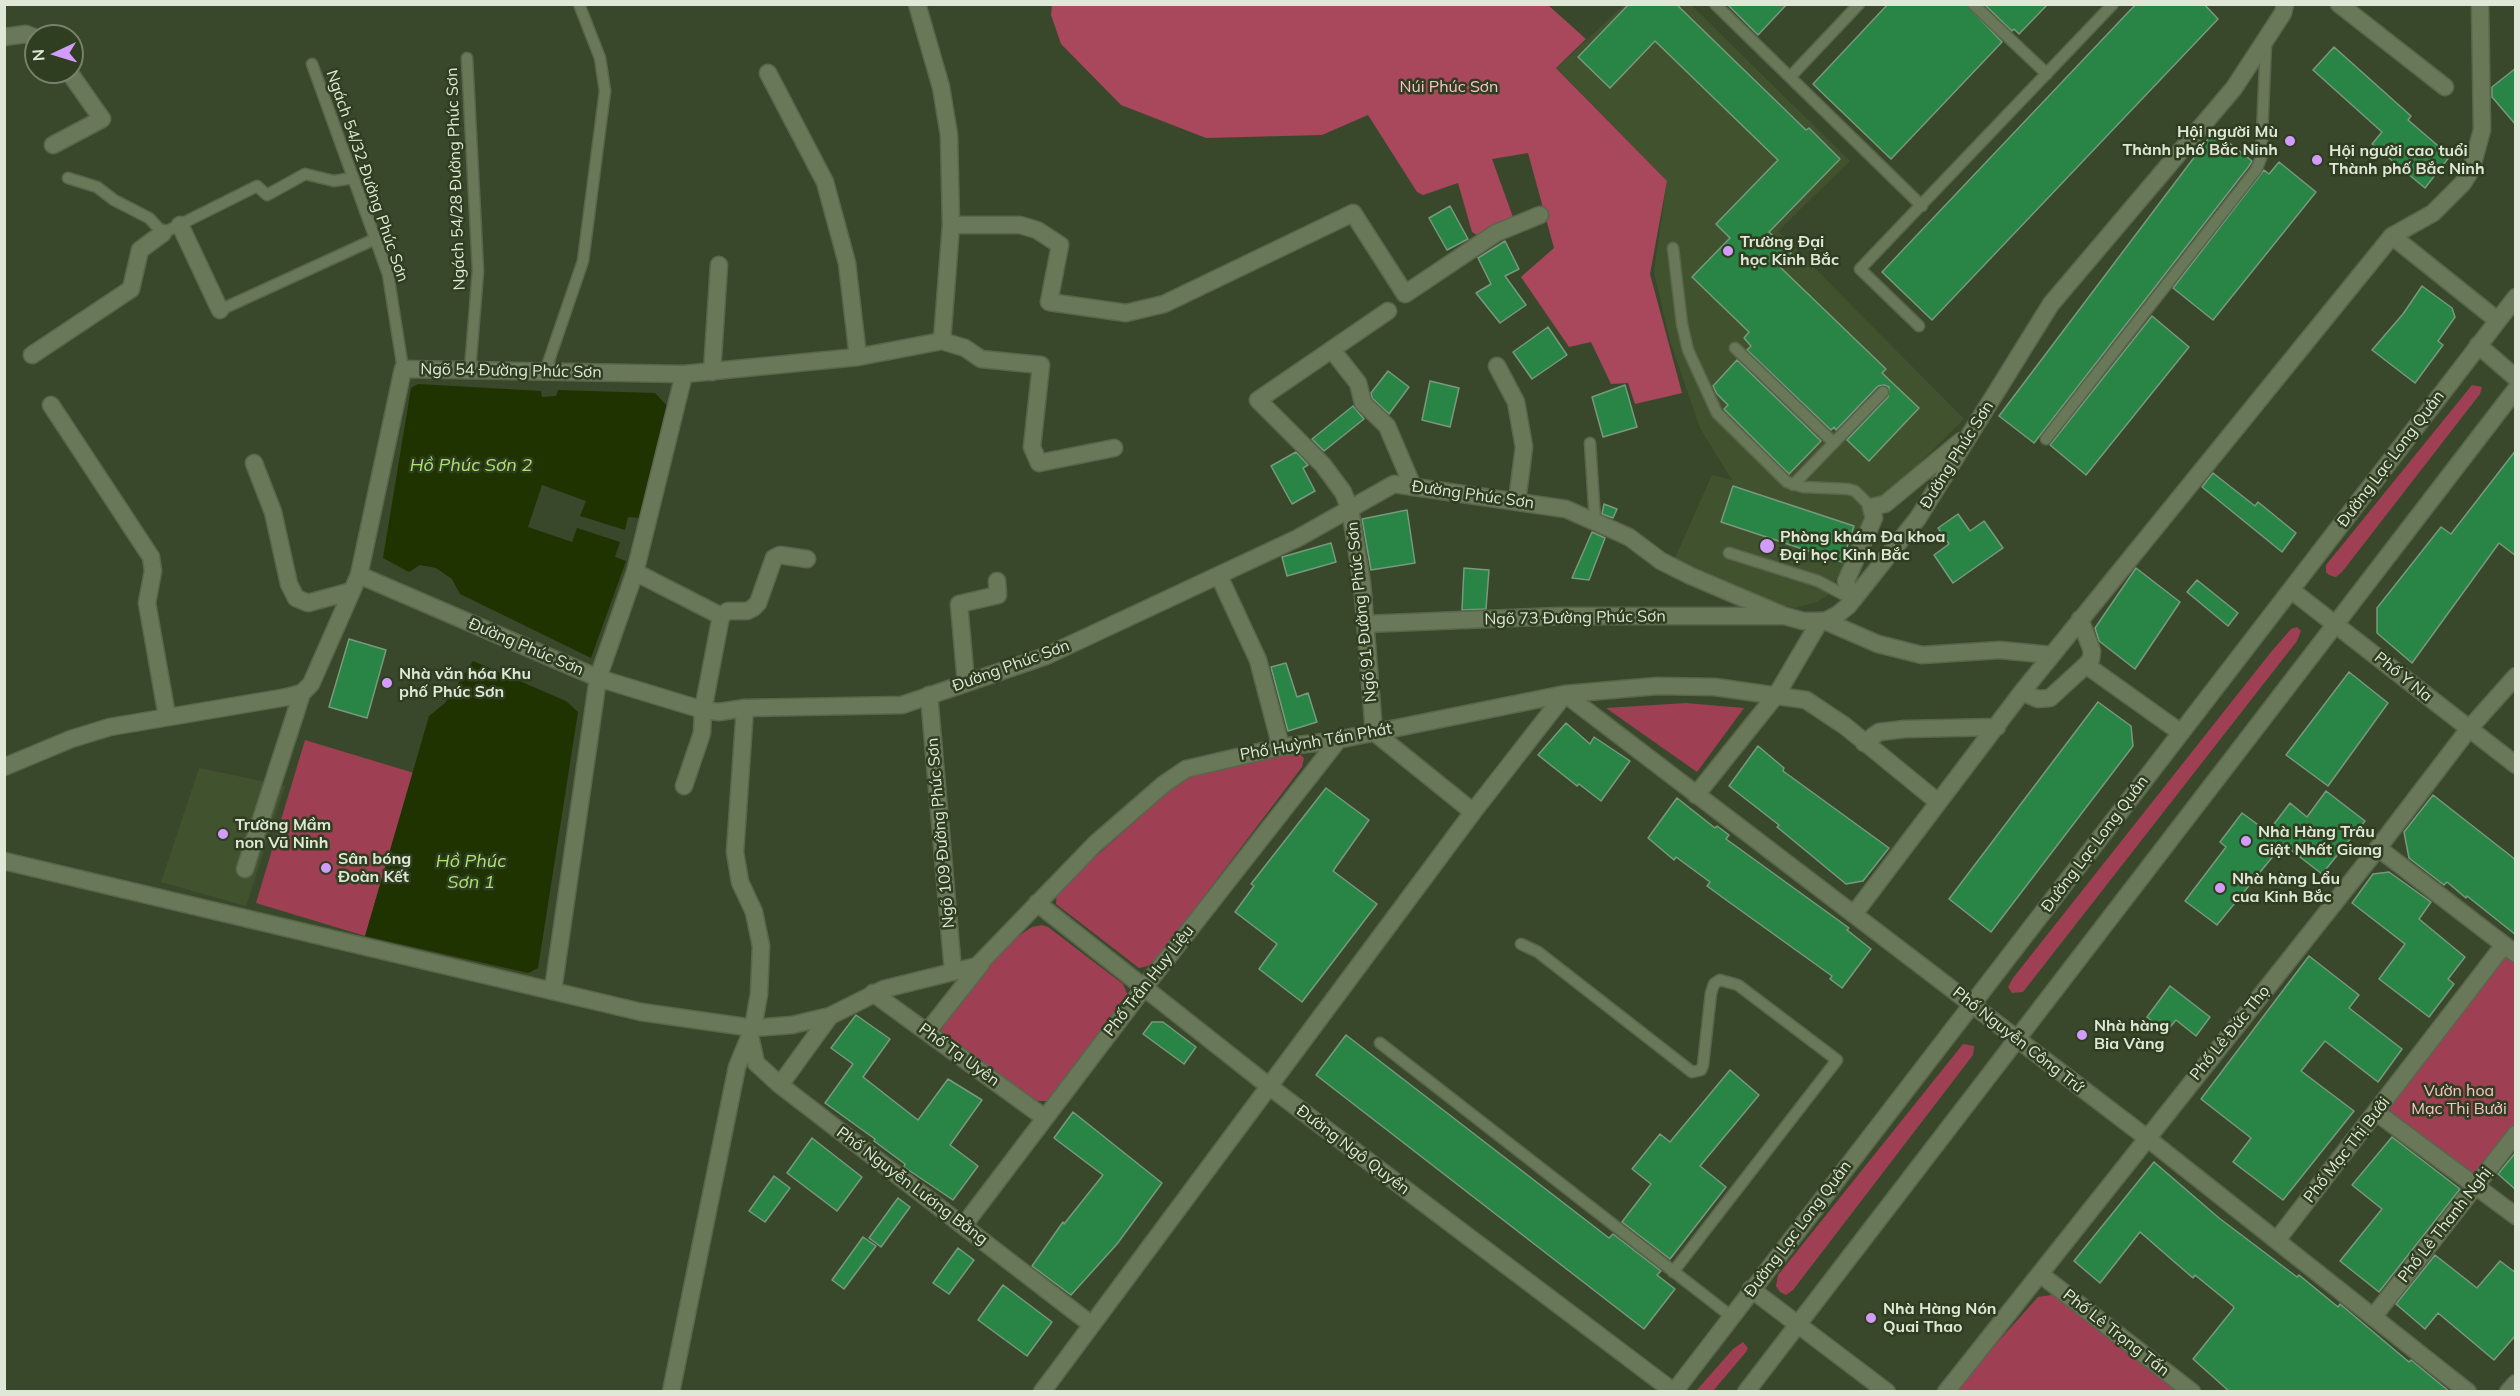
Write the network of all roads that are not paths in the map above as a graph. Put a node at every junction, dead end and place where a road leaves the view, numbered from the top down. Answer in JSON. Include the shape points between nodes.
{"nodes":[{"id":1,"x":579,"y":4,"type":"edge"},
{"id":2,"x":917,"y":4,"type":"edge"},
{"id":3,"x":1715,"y":4,"type":"edge"},
{"id":4,"x":1858,"y":4,"type":"edge"},
{"id":5,"x":1973,"y":4,"type":"edge"},
{"id":6,"x":2113,"y":4,"type":"edge"},
{"id":7,"x":2285,"y":4,"type":"edge"},
{"id":8,"x":2339,"y":4,"type":"edge"},
{"id":9,"x":2480,"y":4,"type":"edge"},
{"id":10,"x":24,"y":34,"type":"edge"},
{"id":11,"x":4,"y":37,"type":"edge"},
{"id":12,"x":2266,"y":38,"type":"junction"},
{"id":13,"x":466,"y":58,"type":"dead end"},
{"id":14,"x":312,"y":64,"type":"dead end"},
{"id":15,"x":768,"y":73,"type":"dead end"},
{"id":16,"x":2047,"y":74,"type":"junction"},
{"id":17,"x":1790,"y":77,"type":"junction"},
{"id":18,"x":77,"y":84,"type":"edge"},
{"id":19,"x":2445,"y":87,"type":"dead end"},
{"id":20,"x":53,"y":145,"type":"dead end"},
{"id":21,"x":68,"y":178,"type":"dead end"},
{"id":22,"x":353,"y":178,"type":"junction"},
{"id":23,"x":1922,"y":206,"type":"junction"},
{"id":24,"x":1540,"y":215,"type":"dead end"},
{"id":25,"x":180,"y":225,"type":"junction"},
{"id":26,"x":951,"y":225,"type":"junction"},
{"id":27,"x":163,"y":233,"type":"junction"},
{"id":28,"x":2392,"y":236,"type":"junction"},
{"id":29,"x":375,"y":239,"type":"junction"},
{"id":30,"x":1673,"y":248,"type":"dead end"},
{"id":31,"x":719,"y":265,"type":"dead end"},
{"id":32,"x":2516,"y":297,"type":"edge"},
{"id":33,"x":220,"y":310,"type":"joint"},
{"id":34,"x":1388,"y":311,"type":"dead end"},
{"id":35,"x":2497,"y":320,"type":"junction"},
{"id":36,"x":1919,"y":326,"type":"dead end"},
{"id":37,"x":942,"y":341,"type":"junction"},
{"id":38,"x":2478,"y":345,"type":"junction"},
{"id":39,"x":1735,"y":348,"type":"dead end"},
{"id":40,"x":1332,"y":350,"type":"junction"},
{"id":41,"x":32,"y":355,"type":"dead end"},
{"id":42,"x":858,"y":357,"type":"junction"},
{"id":43,"x":1497,"y":366,"type":"dead end"},
{"id":44,"x":404,"y":369,"type":"junction"},
{"id":45,"x":470,"y":370,"type":"junction"},
{"id":46,"x":545,"y":372,"type":"junction"},
{"id":47,"x":712,"y":372,"type":"junction"},
{"id":48,"x":684,"y":374,"type":"junction"},
{"id":49,"x":2516,"y":378,"type":"edge"},
{"id":50,"x":2516,"y":389,"type":"edge"},
{"id":51,"x":1883,"y":392,"type":"dead end"},
{"id":52,"x":51,"y":405,"type":"dead end"},
{"id":53,"x":1971,"y":432,"type":"junction"},
{"id":54,"x":2046,"y":439,"type":"dead end"},
{"id":55,"x":1590,"y":443,"type":"dead end"},
{"id":56,"x":1834,"y":443,"type":"junction"},
{"id":57,"x":1114,"y":448,"type":"dead end"},
{"id":58,"x":254,"y":463,"type":"dead end"},
{"id":59,"x":1794,"y":485,"type":"junction"},
{"id":60,"x":1413,"y":487,"type":"junction"},
{"id":61,"x":1517,"y":501,"type":"junction"},
{"id":62,"x":1871,"y":507,"type":"junction"},
{"id":63,"x":1350,"y":509,"type":"junction"},
{"id":64,"x":1595,"y":520,"type":"junction"},
{"id":65,"x":1729,"y":553,"type":"dead end"},
{"id":66,"x":807,"y":559,"type":"dead end"},
{"id":67,"x":635,"y":572,"type":"junction"},
{"id":68,"x":359,"y":575,"type":"junction"},
{"id":69,"x":1219,"y":576,"type":"junction"},
{"id":70,"x":997,"y":581,"type":"dead end"},
{"id":71,"x":2291,"y":590,"type":"junction"},
{"id":72,"x":352,"y":591,"type":"junction"},
{"id":73,"x":1854,"y":598,"type":"junction"},
{"id":74,"x":721,"y":616,"type":"junction"},
{"id":75,"x":1785,"y":616,"type":"junction"},
{"id":76,"x":2080,"y":619,"type":"junction"},
{"id":77,"x":1823,"y":621,"type":"junction"},
{"id":78,"x":1365,"y":624,"type":"junction"},
{"id":79,"x":2337,"y":624,"type":"junction"},
{"id":80,"x":2051,"y":655,"type":"junction"},
{"id":81,"x":2086,"y":665,"type":"junction"},
{"id":82,"x":2516,"y":676,"type":"edge"},
{"id":83,"x":598,"y":678,"type":"junction"},
{"id":84,"x":966,"y":683,"type":"junction"},
{"id":85,"x":2022,"y":692,"type":"junction"},
{"id":86,"x":302,"y":693,"type":"junction"},
{"id":87,"x":1565,"y":694,"type":"junction"},
{"id":88,"x":1777,"y":694,"type":"junction"},
{"id":89,"x":929,"y":695,"type":"junction"},
{"id":90,"x":745,"y":708,"type":"junction"},
{"id":91,"x":703,"y":710,"type":"junction"},
{"id":92,"x":168,"y":716,"type":"junction"},
{"id":93,"x":1997,"y":727,"type":"junction"},
{"id":94,"x":2468,"y":730,"type":"junction"},
{"id":95,"x":1374,"y":732,"type":"junction"},
{"id":96,"x":2180,"y":732,"type":"junction"},
{"id":97,"x":1339,"y":740,"type":"junction"},
{"id":98,"x":1864,"y":742,"type":"junction"},
{"id":99,"x":1281,"y":747,"type":"junction"},
{"id":100,"x":2516,"y":765,"type":"edge"},
{"id":101,"x":4,"y":767,"type":"edge"},
{"id":102,"x":684,"y":786,"type":"dead end"},
{"id":103,"x":1696,"y":795,"type":"junction"},
{"id":104,"x":1938,"y":802,"type":"junction"},
{"id":105,"x":1473,"y":812,"type":"junction"},
{"id":106,"x":2378,"y":848,"type":"junction"},
{"id":107,"x":4,"y":861,"type":"edge"},
{"id":108,"x":245,"y":869,"type":"dead end"},
{"id":109,"x":1037,"y":903,"type":"junction"},
{"id":110,"x":1854,"y":914,"type":"junction"},
{"id":111,"x":1521,"y":944,"type":"dead end"},
{"id":112,"x":2510,"y":950,"type":"edge"},
{"id":113,"x":984,"y":961,"type":"junction"},
{"id":114,"x":954,"y":971,"type":"junction"},
{"id":115,"x":1143,"y":989,"type":"junction"},
{"id":116,"x":553,"y":990,"type":"junction"},
{"id":117,"x":873,"y":993,"type":"junction"},
{"id":118,"x":1972,"y":1004,"type":"junction"},
{"id":119,"x":830,"y":1016,"type":"junction"},
{"id":120,"x":928,"y":1031,"type":"junction"},
{"id":121,"x":752,"y":1032,"type":"junction"},
{"id":122,"x":2017,"y":1040,"type":"junction"},
{"id":123,"x":1380,"y":1043,"type":"dead end"},
{"id":124,"x":780,"y":1085,"type":"junction"},
{"id":125,"x":1270,"y":1087,"type":"junction"},
{"id":126,"x":2376,"y":1112,"type":"junction"},
{"id":127,"x":1044,"y":1118,"type":"junction"},
{"id":128,"x":2516,"y":1134,"type":"edge"},
{"id":129,"x":2147,"y":1138,"type":"junction"},
{"id":130,"x":2475,"y":1186,"type":"junction"},
{"id":131,"x":2516,"y":1216,"type":"edge"},
{"id":132,"x":964,"y":1226,"type":"junction"},
{"id":133,"x":2277,"y":1240,"type":"junction"},
{"id":134,"x":1673,"y":1272,"type":"junction"},
{"id":135,"x":2040,"y":1274,"type":"junction"},
{"id":136,"x":1751,"y":1289,"type":"junction"},
{"id":137,"x":2374,"y":1316,"type":"junction"},
{"id":138,"x":1732,"y":1317,"type":"junction"},
{"id":139,"x":1799,"y":1324,"type":"junction"},
{"id":140,"x":1092,"y":1325,"type":"junction"},
{"id":141,"x":2516,"y":1383,"type":"edge"},
{"id":142,"x":670,"y":1392,"type":"edge"},
{"id":143,"x":1042,"y":1392,"type":"edge"},
{"id":144,"x":1674,"y":1392,"type":"edge"},
{"id":145,"x":1746,"y":1392,"type":"edge"},
{"id":146,"x":1887,"y":1392,"type":"edge"},
{"id":147,"x":1946,"y":1392,"type":"edge"},
{"id":148,"x":2193,"y":1392,"type":"edge"},
{"id":149,"x":2468,"y":1392,"type":"edge"},
{"id":150,"x":2508,"y":1392,"type":"edge"}],
"edges":[{"from":1,"to":46,"type":"lane","via":[[600,58],[604,91],[583,261]]},
{"from":2,"to":26,"type":"street","via":[[949,135]]},
{"from":3,"to":17,"type":"lane"},
{"from":4,"to":17,"type":"lane"},
{"from":5,"to":16,"type":"lane"},
{"from":6,"to":16,"type":"lane"},
{"from":7,"to":12,"type":"street","name":"Đường Phúc Sơn"},
{"from":8,"to":19,"type":"street"},
{"from":9,"to":28,"type":"street","via":[[2482,130],[2471,170],[2433,213]]},
{"from":10,"to":11,"type":"street"},
{"from":12,"to":53,"type":"street","name":"Đường Phúc Sơn","via":[[2234,88],[2050,304]]},
{"from":12,"to":54,"type":"lane","via":[[2261,158],[2256,170]]},
{"from":13,"to":45,"type":"lane","name":"Ngách 54/28 Đường Phúc Sơn","via":[[478,271]]},
{"from":14,"to":22,"type":"lane","name":"Ngách 54/32 Đường Phúc Sơn"},
{"from":15,"to":42,"type":"street","via":[[825,182],[847,263]]},
{"from":16,"to":23,"type":"lane"},
{"from":17,"to":23,"type":"lane"},
{"from":18,"to":20,"type":"street","via":[[102,119]]},
{"from":21,"to":27,"type":"lane","via":[[97,187],[149,218]]},
{"from":22,"to":25,"type":"lane","via":[[334,181],[305,174],[267,195],[257,186]]},
{"from":22,"to":29,"type":"lane","name":"Ngách 54/32 Đường Phúc Sơn"},
{"from":23,"to":36,"type":"lane","via":[[1860,269]]},
{"from":24,"to":26,"type":"street","via":[[1496,233],[1405,294],[1353,213],[1164,304],[1126,313],[1049,303],[1060,245],[1037,230],[1020,225]]},
{"from":25,"to":27,"type":"lane"},
{"from":25,"to":33,"type":"street"},
{"from":26,"to":37,"type":"street"},
{"from":27,"to":41,"type":"street","via":[[140,250],[131,289]]},
{"from":28,"to":35,"type":"street"},
{"from":28,"to":76,"type":"street"},
{"from":29,"to":33,"type":"lane"},
{"from":29,"to":44,"type":"lane","name":"Ngách 54/32 Đường Phúc Sơn","via":[[388,274]]},
{"from":30,"to":59,"type":"lane","via":[[1688,350],[1711,403],[1778,475]]},
{"from":31,"to":47,"type":"street"},
{"from":32,"to":35,"type":"street","name":"Đường Lạc Long Quân"},
{"from":34,"to":40,"type":"street"},
{"from":35,"to":38,"type":"street","name":"Đường Lạc Long Quân"},
{"from":37,"to":42,"type":"street","name":"Ngõ 54 Đường Phúc Sơn"},
{"from":37,"to":57,"type":"street","via":[[981,358],[1041,365],[1032,447],[1039,463]]},
{"from":38,"to":49,"type":"street"},
{"from":38,"to":71,"type":"street","name":"Đường Lạc Long Quân"},
{"from":39,"to":56,"type":"lane"},
{"from":40,"to":60,"type":"street","via":[[1358,383],[1363,403],[1387,426]]},
{"from":40,"to":63,"type":"street","via":[[1258,400],[1323,465]]},
{"from":42,"to":47,"type":"street","name":"Ngõ 54 Đường Phúc Sơn"},
{"from":43,"to":61,"type":"street","via":[[1516,402],[1524,447]]},
{"from":44,"to":45,"type":"street","name":"Ngõ 54 Đường Phúc Sơn"},
{"from":44,"to":68,"type":"street","name":"Ngõ 54 Đường Phúc Sơn"},
{"from":45,"to":46,"type":"street","name":"Ngõ 54 Đường Phúc Sơn"},
{"from":46,"to":48,"type":"street","name":"Ngõ 54 Đường Phúc Sơn"},
{"from":47,"to":48,"type":"street","name":"Ngõ 54 Đường Phúc Sơn"},
{"from":48,"to":67,"type":"street"},
{"from":50,"to":79,"type":"street"},
{"from":51,"to":56,"type":"lane"},
{"from":52,"to":92,"type":"street","via":[[151,557],[153,571],[147,603]]},
{"from":53,"to":62,"type":"street","via":[[1885,504]]},
{"from":53,"to":73,"type":"street","name":"Đường Phúc Sơn","via":[[1918,518]]},
{"from":55,"to":64,"type":"lane"},
{"from":56,"to":59,"type":"lane"},
{"from":58,"to":72,"type":"street","via":[[273,512],[289,584],[296,598],[308,603]]},
{"from":59,"to":62,"type":"lane","via":[[1855,491]]},
{"from":60,"to":61,"type":"street","name":"Đường Phúc Sơn"},
{"from":60,"to":63,"type":"street","name":"Đường Phúc Sơn","via":[[1394,484]]},
{"from":61,"to":64,"type":"street","name":"Đường Phúc Sơn","via":[[1566,509]]},
{"from":62,"to":73,"type":"street","via":[[1874,518],[1846,581]]},
{"from":63,"to":69,"type":"street","name":"Đường Phúc Sơn"},
{"from":63,"to":78,"type":"street","name":"Ngõ 91 Đường Phúc Sơn"},
{"from":64,"to":75,"type":"street","name":"Đường Phúc Sơn","via":[[1629,537],[1677,570]]},
{"from":65,"to":73,"type":"lane","via":[[1818,581]]},
{"from":66,"to":74,"type":"street","via":[[780,555],[774,558],[753,608],[728,611]]},
{"from":67,"to":74,"type":"street"},
{"from":67,"to":83,"type":"street"},
{"from":68,"to":72,"type":"street","name":"Ngõ 54 Đường Phúc Sơn"},
{"from":68,"to":83,"type":"street","name":"Đường Phúc Sơn"},
{"from":69,"to":84,"type":"street","name":"Đường Phúc Sơn","via":[[1046,656]]},
{"from":69,"to":99,"type":"street","via":[[1258,660]]},
{"from":70,"to":84,"type":"street","via":[[998,595],[959,604]]},
{"from":71,"to":79,"type":"street","name":"Phố Y Na"},
{"from":71,"to":96,"type":"street","name":"Đường Lạc Long Quân"},
{"from":72,"to":86,"type":"street","name":"Ngõ 54 Đường Phúc Sơn","via":[[311,684]]},
{"from":73,"to":77,"type":"street","name":"Đường Phúc Sơn","via":[[1837,615]]},
{"from":74,"to":91,"type":"street"},
{"from":75,"to":77,"type":"street","name":"Đường Phúc Sơn"},
{"from":75,"to":78,"type":"street","name":"Ngõ 73 Đường Phúc Sơn","via":[[1560,616]]},
{"from":76,"to":80,"type":"street"},
{"from":76,"to":81,"type":"street","via":[[2092,651]]},
{"from":77,"to":80,"type":"street","via":[[1878,644],[1922,655],[2000,650]]},
{"from":77,"to":88,"type":"street"},
{"from":78,"to":95,"type":"street","name":"Ngõ 91 Đường Phúc Sơn"},
{"from":79,"to":94,"type":"street","name":"Phố Y Na"},
{"from":79,"to":122,"type":"street"},
{"from":80,"to":85,"type":"street"},
{"from":81,"to":85,"type":"street","via":[[2050,698],[2038,699]]},
{"from":81,"to":96,"type":"street"},
{"from":82,"to":94,"type":"street","name":"Phố Lê Đức Thọ"},
{"from":83,"to":91,"type":"street","name":"Đường Phúc Sơn"},
{"from":83,"to":116,"type":"street"},
{"from":84,"to":89,"type":"street","name":"Đường Phúc Sơn"},
{"from":85,"to":93,"type":"street"},
{"from":86,"to":92,"type":"street"},
{"from":86,"to":108,"type":"street","name":"Ngõ 54 Đường Phúc Sơn"},
{"from":87,"to":88,"type":"street","name":"Phố Huỳnh Tấn Phát","via":[[1686,686]]},
{"from":87,"to":95,"type":"street","name":"Phố Huỳnh Tấn Phát"},
{"from":87,"to":103,"type":"street","name":"Phố Nguyễn Công Trứ"},
{"from":87,"to":105,"type":"street"},
{"from":88,"to":98,"type":"street","name":"Phố Huỳnh Tấn Phát","via":[[1806,699]]},
{"from":88,"to":103,"type":"street"},
{"from":89,"to":90,"type":"street","name":"Đường Phúc Sơn","via":[[902,705]]},
{"from":89,"to":114,"type":"street","name":"Ngõ 109 Đường Phúc Sơn"},
{"from":90,"to":91,"type":"street","name":"Đường Phúc Sơn"},
{"from":90,"to":121,"type":"street","via":[[735,852],[740,882],[754,912],[761,946],[759,994]]},
{"from":91,"to":102,"type":"street","via":[[702,733]]},
{"from":92,"to":101,"type":"street","via":[[71,739]]},
{"from":93,"to":98,"type":"street","via":[[1905,729],[1879,732]]},
{"from":93,"to":104,"type":"street"},
{"from":94,"to":100,"type":"street","name":"Phố Y Na"},
{"from":94,"to":106,"type":"street","name":"Phố Lê Đức Thọ"},
{"from":95,"to":97,"type":"street","name":"Phố Huỳnh Tấn Phát"},
{"from":95,"to":105,"type":"street"},
{"from":96,"to":118,"type":"street","name":"Đường Lạc Long Quân"},
{"from":97,"to":99,"type":"street","name":"Phố Huỳnh Tấn Phát"},
{"from":97,"to":115,"type":"street","name":"Phố Trần Huy Liệu"},
{"from":98,"to":104,"type":"street","name":"Phố Huỳnh Tấn Phát"},
{"from":99,"to":109,"type":"street","name":"Phố Huỳnh Tấn Phát","via":[[1214,761],[1175,776],[1095,844]]},
{"from":103,"to":110,"type":"street","name":"Phố Nguyễn Công Trứ"},
{"from":104,"to":110,"type":"street"},
{"from":105,"to":125,"type":"street"},
{"from":106,"to":112,"type":"street"},
{"from":106,"to":129,"type":"street","name":"Phố Lê Đức Thọ"},
{"from":107,"to":116,"type":"street","name":"Phố Huỳnh Tấn Phát"},
{"from":109,"to":113,"type":"street","name":"Phố Huỳnh Tấn Phát"},
{"from":109,"to":115,"type":"street","name":"Đường Ngô Quyền"},
{"from":110,"to":118,"type":"street","name":"Phố Nguyễn Công Trứ"},
{"from":111,"to":134,"type":"lane","via":[[1538,952],[1692,1072],[1701,1070],[1703,1065],[1711,993],[1720,980],[1738,985],[1837,1060]]},
{"from":112,"to":126,"type":"street","name":"Phố Mạc Thị Bưởi"},
{"from":113,"to":114,"type":"street","name":"Phố Huỳnh Tấn Phát"},
{"from":113,"to":120,"type":"street"},
{"from":114,"to":117,"type":"street","name":"Phố Huỳnh Tấn Phát"},
{"from":115,"to":125,"type":"street","name":"Đường Ngô Quyền"},
{"from":115,"to":127,"type":"street","name":"Phố Trần Huy Liệu"},
{"from":116,"to":121,"type":"street","name":"Phố Huỳnh Tấn Phát","via":[[641,1012]]},
{"from":117,"to":119,"type":"street","name":"Phố Huỳnh Tấn Phát"},
{"from":117,"to":120,"type":"street","name":"Phố Tạ Uyên"},
{"from":118,"to":122,"type":"street","name":"Phố Nguyễn Công Trứ"},
{"from":118,"to":136,"type":"street","name":"Đường Lạc Long Quân"},
{"from":119,"to":121,"type":"street","name":"Phố Huỳnh Tấn Phát"},
{"from":119,"to":124,"type":"street"},
{"from":120,"to":127,"type":"street","name":"Phố Tạ Uyên"},
{"from":121,"to":124,"type":"street","name":"Phố Nguyễn Lương Bằng","via":[[756,1063]]},
{"from":121,"to":142,"type":"street","via":[[737,1067]]},
{"from":122,"to":129,"type":"street","name":"Phố Nguyễn Công Trứ"},
{"from":122,"to":139,"type":"street"},
{"from":123,"to":134,"type":"lane"},
{"from":124,"to":132,"type":"street","name":"Phố Nguyễn Lương Bằng"},
{"from":125,"to":140,"type":"street"},
{"from":125,"to":144,"type":"street","name":"Đường Ngô Quyền"},
{"from":126,"to":130,"type":"street"},
{"from":126,"to":133,"type":"street","name":"Phố Mạc Thị Bưởi"},
{"from":127,"to":132,"type":"street","name":"Phố Trần Huy Liệu"},
{"from":128,"to":130,"type":"street","name":"Phố Lê Thanh Nghị"},
{"from":129,"to":133,"type":"street","name":"Phố Nguyễn Công Trứ"},
{"from":129,"to":135,"type":"street","name":"Phố Lê Đức Thọ"},
{"from":130,"to":131,"type":"street"},
{"from":130,"to":137,"type":"street","name":"Phố Lê Thanh Nghị"},
{"from":132,"to":140,"type":"street","name":"Phố Nguyễn Lương Bằng"},
{"from":133,"to":137,"type":"street","name":"Phố Nguyễn Công Trứ"},
{"from":134,"to":138,"type":"lane"},
{"from":135,"to":147,"type":"street","name":"Phố Lê Đức Thọ"},
{"from":135,"to":148,"type":"street","name":"Phố Lê Trọng Tấn"},
{"from":136,"to":138,"type":"street","name":"Đường Lạc Long Quân"},
{"from":136,"to":139,"type":"street"},
{"from":137,"to":149,"type":"street","name":"Phố Nguyễn Công Trứ"},
{"from":138,"to":144,"type":"street","name":"Đường Lạc Long Quân"},
{"from":139,"to":145,"type":"street"},
{"from":139,"to":146,"type":"street"},
{"from":140,"to":143,"type":"street"},
{"from":141,"to":150,"type":"street"}]}
